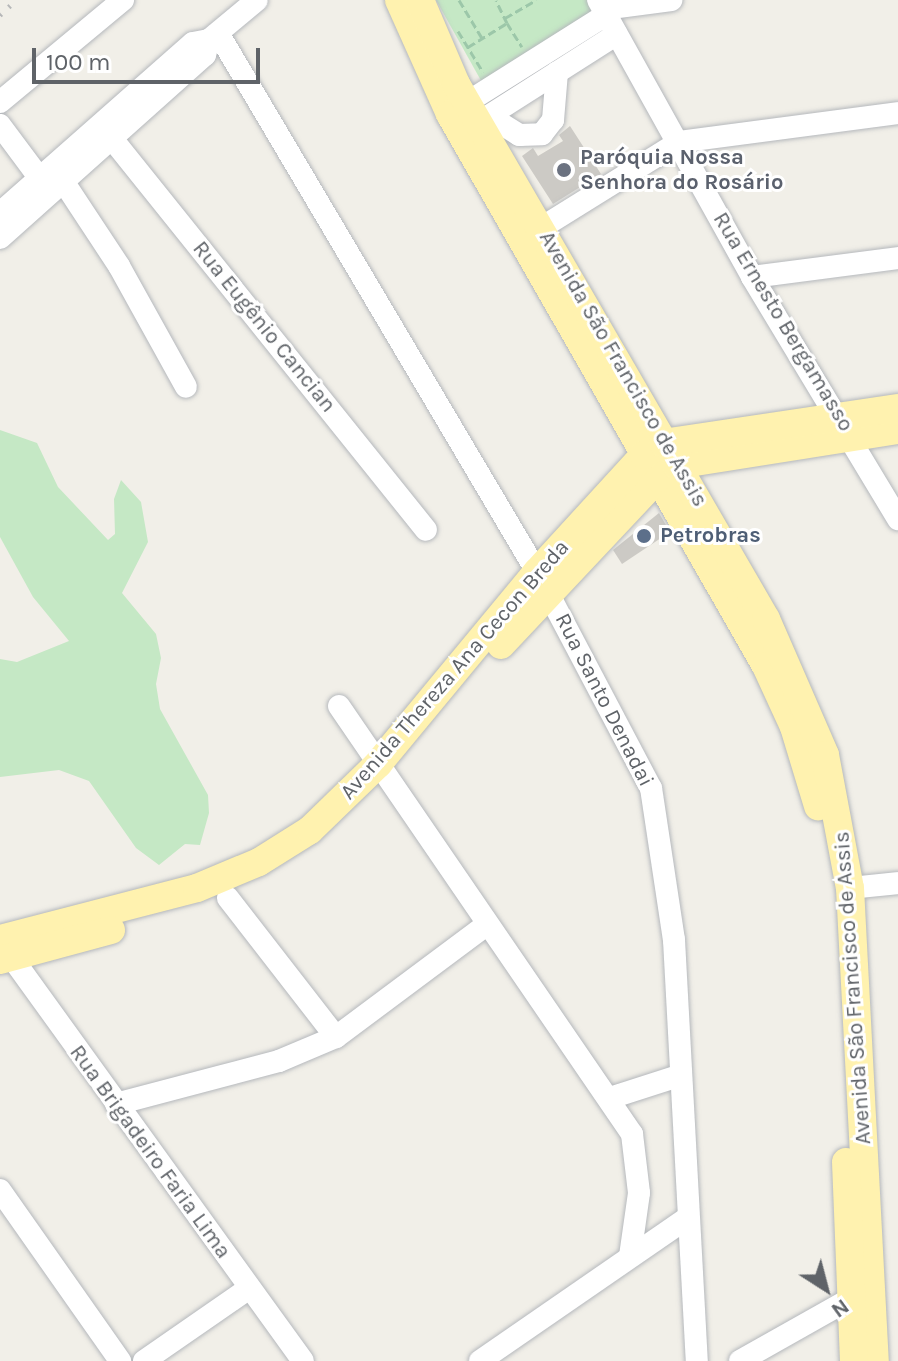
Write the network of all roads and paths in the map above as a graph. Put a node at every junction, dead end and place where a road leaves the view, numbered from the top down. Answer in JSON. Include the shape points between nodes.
{"nodes":[{"id":1,"x":123,"y":0,"type":"edge"},
{"id":2,"x":257,"y":0,"type":"edge"},
{"id":3,"x":399,"y":0,"type":"edge"},
{"id":4,"x":420,"y":0,"type":"edge"},
{"id":5,"x":496,"y":0,"type":"edge"},
{"id":6,"x":536,"y":0,"type":"edge"},
{"id":7,"x":671,"y":0,"type":"edge"},
{"id":8,"x":462,"y":1,"type":"edge"},
{"id":9,"x":606,"y":14,"type":"edge"},
{"id":10,"x":506,"y":20,"type":"junction"},
{"id":11,"x":455,"y":26,"type":"dead end"},
{"id":12,"x":214,"y":37,"type":"junction"},
{"id":13,"x":482,"y":38,"type":"junction"},
{"id":14,"x":468,"y":47,"type":"junction"},
{"id":15,"x":524,"y":51,"type":"dead end"},
{"id":16,"x":557,"y":72,"type":"junction"},
{"id":17,"x":486,"y":76,"type":"dead end"},
{"id":18,"x":0,"y":102,"type":"edge"},
{"id":19,"x":898,"y":113,"type":"edge"},
{"id":20,"x":469,"y":118,"type":"junction"},
{"id":21,"x":0,"y":125,"type":"edge"},
{"id":22,"x":107,"y":131,"type":"junction"},
{"id":23,"x":679,"y":142,"type":"junction"},
{"id":24,"x":50,"y":183,"type":"junction"},
{"id":25,"x":0,"y":213,"type":"edge"},
{"id":26,"x":531,"y":234,"type":"junction"},
{"id":27,"x":0,"y":238,"type":"edge"},
{"id":28,"x":898,"y":258,"type":"edge"},
{"id":29,"x":752,"y":277,"type":"junction"},
{"id":30,"x":186,"y":387,"type":"dead end"},
{"id":31,"x":898,"y":408,"type":"edge"},
{"id":32,"x":845,"y":425,"type":"junction"},
{"id":33,"x":898,"y":430,"type":"edge"},
{"id":34,"x":660,"y":460,"type":"junction"},
{"id":35,"x":898,"y":519,"type":"edge"},
{"id":36,"x":426,"y":530,"type":"dead end"},
{"id":37,"x":542,"y":582,"type":"junction"},
{"id":38,"x":339,"y":706,"type":"dead end"},
{"id":39,"x":383,"y":772,"type":"junction"},
{"id":40,"x":898,"y":883,"type":"edge"},
{"id":41,"x":850,"y":888,"type":"junction"},
{"id":42,"x":228,"y":898,"type":"junction"},
{"id":43,"x":486,"y":925,"type":"junction"},
{"id":44,"x":2,"y":950,"type":"edge"},
{"id":45,"x":336,"y":1037,"type":"junction"},
{"id":46,"x":678,"y":1076,"type":"junction"},
{"id":47,"x":610,"y":1098,"type":"junction"},
{"id":48,"x":116,"y":1104,"type":"junction"},
{"id":49,"x":0,"y":1190,"type":"edge"},
{"id":50,"x":687,"y":1218,"type":"junction"},
{"id":51,"x":630,"y":1256,"type":"junction"},
{"id":52,"x":248,"y":1289,"type":"junction"},
{"id":53,"x":852,"y":1298,"type":"junction"},
{"id":54,"x":120,"y":1361,"type":"edge"},
{"id":55,"x":144,"y":1361,"type":"edge"},
{"id":56,"x":303,"y":1361,"type":"edge"},
{"id":57,"x":480,"y":1361,"type":"edge"},
{"id":58,"x":697,"y":1361,"type":"edge"},
{"id":59,"x":740,"y":1361,"type":"edge"},
{"id":60,"x":854,"y":1361,"type":"edge"},
{"id":61,"x":875,"y":1361,"type":"edge"}],
"edges":[{"from":1,"to":18,"type":"street"},
{"from":2,"to":12,"type":"street"},
{"from":3,"to":20,"type":"main road","name":"Avenida São Francisco de Assis"},
{"from":4,"to":20,"type":"main road","name":"Avenida São Francisco de Assis"},
{"from":5,"to":10,"type":"path"},
{"from":6,"to":10,"type":"path"},
{"from":7,"to":9,"type":"street"},
{"from":8,"to":13,"type":"path"},
{"from":9,"to":16,"type":"street"},
{"from":9,"to":20,"type":"street"},
{"from":9,"to":23,"type":"street","name":"Rua Ernesto Bergamasso"},
{"from":10,"to":13,"type":"path"},
{"from":10,"to":15,"type":"path"},
{"from":11,"to":14,"type":"path"},
{"from":12,"to":22,"type":"street","via":[[193,43]]},
{"from":12,"to":37,"type":"street","name":"Rua Santo Denadai"},
{"from":13,"to":14,"type":"path"},
{"from":14,"to":17,"type":"path"},
{"from":16,"to":20,"type":"street"},
{"from":16,"to":20,"type":"street","via":[[553,120],[542,134],[519,135]]},
{"from":19,"to":23,"type":"street"},
{"from":20,"to":26,"type":"main road","name":"Avenida São Francisco de Assis"},
{"from":21,"to":24,"type":"street"},
{"from":22,"to":24,"type":"street"},
{"from":22,"to":36,"type":"street","name":"Rua Eugênio Cancian"},
{"from":23,"to":26,"type":"street"},
{"from":23,"to":29,"type":"street","name":"Rua Ernesto Bergamasso"},
{"from":24,"to":25,"type":"street"},
{"from":24,"to":27,"type":"street"},
{"from":24,"to":30,"type":"street","via":[[119,266]]},
{"from":26,"to":34,"type":"main road","name":"Avenida São Francisco de Assis"},
{"from":28,"to":29,"type":"street"},
{"from":29,"to":32,"type":"street","name":"Rua Ernesto Bergamasso"},
{"from":31,"to":32,"type":"main road"},
{"from":32,"to":33,"type":"main road"},
{"from":32,"to":34,"type":"main road"},
{"from":32,"to":35,"type":"street","name":"Rua Ernesto Bergamasso"},
{"from":34,"to":37,"type":"main road","name":"Avenida Thereza Ana Cecon Breda"},
{"from":34,"to":41,"type":"main road","name":"Avenida São Francisco de Assis","via":[[745,581],[808,707],[828,767]]},
{"from":34,"to":53,"type":"main road","name":"Avenida São Francisco de Assis","via":[[766,666],[814,788],[831,888]]},
{"from":37,"to":39,"type":"main road","name":"Avenida Thereza Ana Cecon Breda"},
{"from":37,"to":46,"type":"street","name":"Rua Santo Denadai","via":[[651,788],[674,940]]},
{"from":38,"to":39,"type":"street"},
{"from":39,"to":42,"type":"main road","name":"Avenida Thereza Ana Cecon Breda","via":[[309,854]]},
{"from":39,"to":43,"type":"street"},
{"from":39,"to":44,"type":"main road","name":"Avenida Thereza Ana Cecon Breda","via":[[310,830],[228,877]]},
{"from":40,"to":41,"type":"street"},
{"from":41,"to":61,"type":"main road","name":"Avenida São Francisco de Assis"},
{"from":42,"to":44,"type":"main road","name":"Avenida Thereza Ana Cecon Breda"},
{"from":42,"to":45,"type":"street"},
{"from":43,"to":45,"type":"street"},
{"from":43,"to":47,"type":"street"},
{"from":44,"to":48,"type":"street","name":"Rua Brigadeiro Faria Lima"},
{"from":45,"to":48,"type":"street","via":[[279,1061]]},
{"from":46,"to":47,"type":"street"},
{"from":46,"to":50,"type":"street","name":"Rua Santo Denadai"},
{"from":47,"to":51,"type":"street","via":[[632,1134],[639,1167]]},
{"from":48,"to":52,"type":"street","name":"Rua Brigadeiro Faria Lima"},
{"from":49,"to":54,"type":"street"},
{"from":50,"to":51,"type":"street"},
{"from":50,"to":58,"type":"street","name":"Rua Santo Denadai"},
{"from":51,"to":57,"type":"street"},
{"from":52,"to":55,"type":"street"},
{"from":52,"to":56,"type":"street","name":"Rua Brigadeiro Faria Lima"},
{"from":53,"to":59,"type":"street"},
{"from":53,"to":60,"type":"main road","name":"Avenida São Francisco de Assis"}]}
